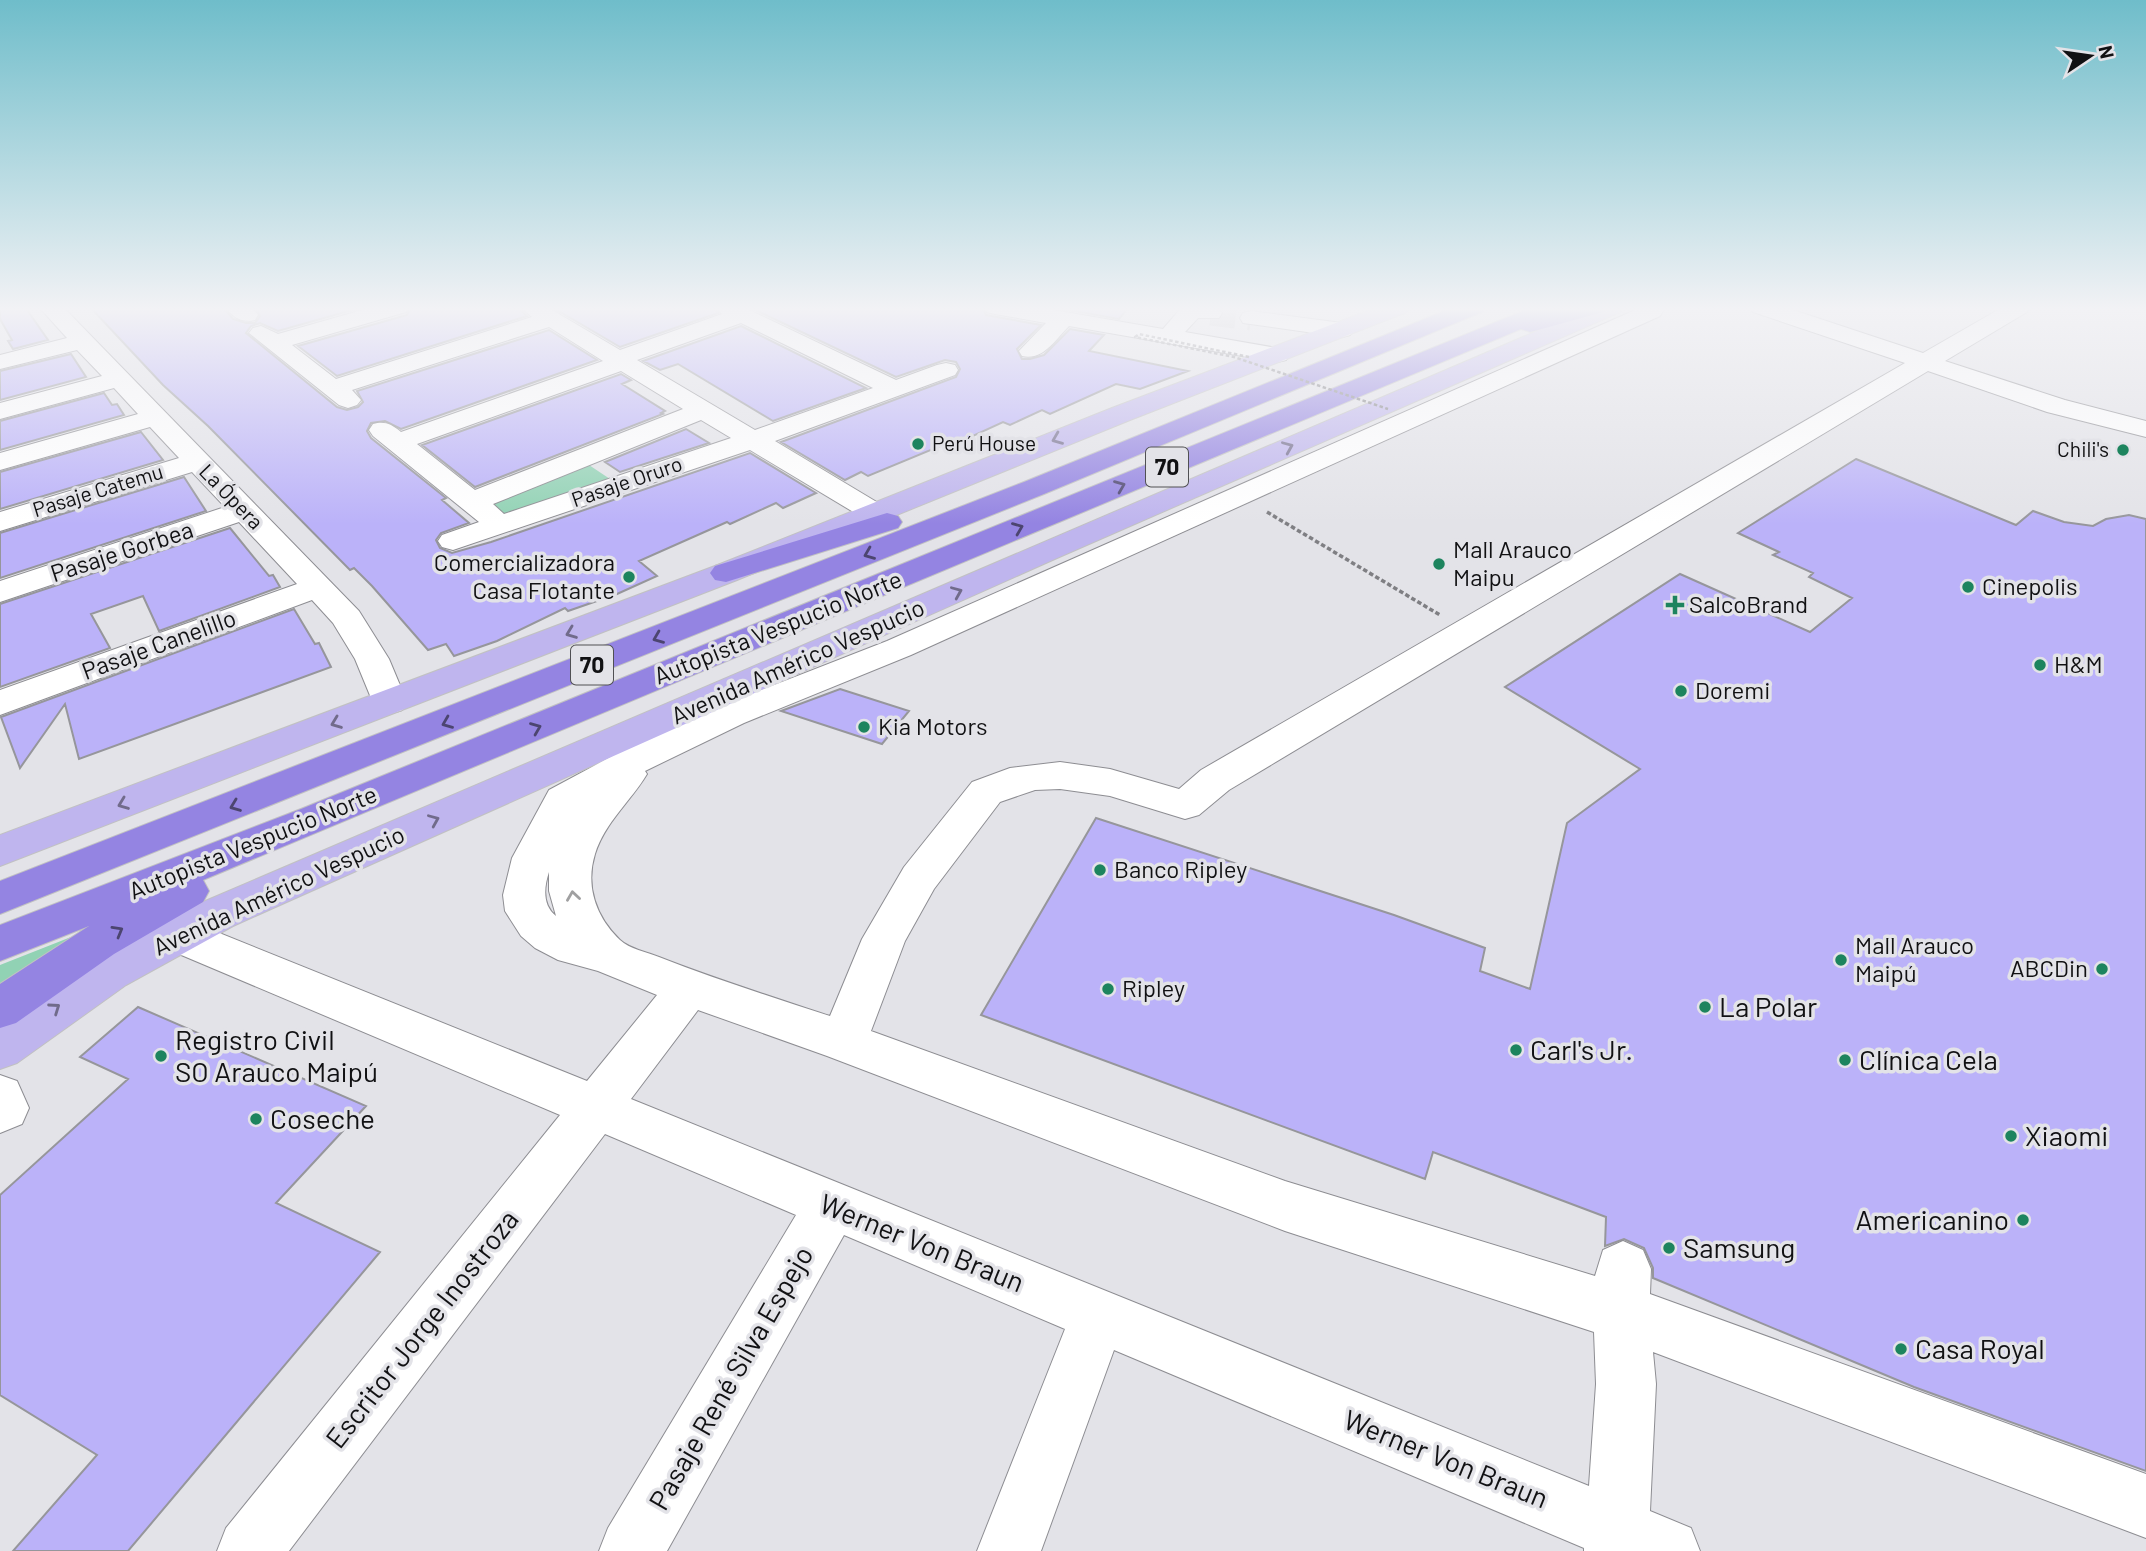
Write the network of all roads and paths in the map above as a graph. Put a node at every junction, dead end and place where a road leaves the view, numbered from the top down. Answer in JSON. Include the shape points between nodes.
{"nodes":[{"id":1,"x":118,"y":379,"type":"edge"},
{"id":2,"x":119,"y":379,"type":"edge"},
{"id":3,"x":323,"y":379,"type":"edge"},
{"id":4,"x":377,"y":379,"type":"edge"},
{"id":5,"x":559,"y":379,"type":"edge"},
{"id":6,"x":653,"y":379,"type":"edge"},
{"id":7,"x":875,"y":379,"type":"edge"},
{"id":8,"x":921,"y":379,"type":"edge"},
{"id":9,"x":1213,"y":379,"type":"edge"},
{"id":10,"x":1298,"y":379,"type":"edge"},
{"id":11,"x":1300,"y":379,"type":"edge"},
{"id":12,"x":1378,"y":379,"type":"edge"},
{"id":13,"x":1474,"y":379,"type":"edge"},
{"id":14,"x":1474,"y":379,"type":"edge"},
{"id":15,"x":1896,"y":379,"type":"edge"},
{"id":16,"x":1983,"y":379,"type":"edge"},
{"id":17,"x":2009,"y":379,"type":"edge"},
{"id":18,"x":895,"y":389,"type":"junction"},
{"id":19,"x":2015,"y":393,"type":"junction"},
{"id":20,"x":1388,"y":409,"type":"dead end"},
{"id":21,"x":704,"y":410,"type":"junction"},
{"id":22,"x":0,"y":411,"type":"edge"},
{"id":23,"x":2146,"y":416,"type":"edge"},
{"id":24,"x":155,"y":417,"type":"junction"},
{"id":25,"x":1182,"y":427,"type":"junction"},
{"id":26,"x":2146,"y":429,"type":"edge"},
{"id":27,"x":2054,"y":431,"type":"dead end"},
{"id":28,"x":753,"y":440,"type":"junction"},
{"id":29,"x":197,"y":461,"type":"junction"},
{"id":30,"x":0,"y":462,"type":"edge"},
{"id":31,"x":1219,"y":495,"type":"junction"},
{"id":32,"x":471,"y":502,"type":"junction"},
{"id":33,"x":244,"y":511,"type":"junction"},
{"id":34,"x":875,"y":513,"type":"junction"},
{"id":35,"x":0,"y":522,"type":"edge"},
{"id":36,"x":500,"y":524,"type":"junction"},
{"id":37,"x":453,"y":541,"type":"dead end"},
{"id":38,"x":726,"y":573,"type":"junction"},
{"id":39,"x":318,"y":587,"type":"junction"},
{"id":40,"x":0,"y":592,"type":"edge"},
{"id":41,"x":1468,"y":631,"type":"junction"},
{"id":42,"x":389,"y":702,"type":"junction"},
{"id":43,"x":0,"y":703,"type":"edge"},
{"id":44,"x":524,"y":782,"type":"junction"},
{"id":45,"x":579,"y":806,"type":"junction"},
{"id":46,"x":315,"y":819,"type":"junction"},
{"id":47,"x":64,"y":826,"type":"junction"},
{"id":48,"x":0,"y":842,"type":"edge"},
{"id":49,"x":0,"y":851,"type":"edge"},
{"id":50,"x":0,"y":898,"type":"edge"},
{"id":51,"x":176,"y":934,"type":"junction"},
{"id":52,"x":0,"y":943,"type":"edge"},
{"id":53,"x":689,"y":988,"type":"junction"},
{"id":54,"x":0,"y":1009,"type":"edge"},
{"id":55,"x":843,"y":1041,"type":"junction"},
{"id":56,"x":0,"y":1048,"type":"edge"},
{"id":57,"x":0,"y":1097,"type":"edge"},
{"id":58,"x":594,"y":1108,"type":"junction"},
{"id":59,"x":0,"y":1111,"type":"edge"},
{"id":60,"x":831,"y":1206,"type":"junction"},
{"id":61,"x":1622,"y":1290,"type":"junction"},
{"id":62,"x":1098,"y":1316,"type":"junction"},
{"id":63,"x":2146,"y":1506,"type":"edge"},
{"id":64,"x":1634,"y":1544,"type":"edge"},
{"id":65,"x":249,"y":1551,"type":"edge"},
{"id":66,"x":631,"y":1551,"type":"edge"},
{"id":67,"x":1009,"y":1551,"type":"edge"}],
"edges":[{"from":1,"to":22,"type":"street"},
{"from":2,"to":24,"type":"street","name":"La Ópera"},
{"from":3,"to":4,"type":"street","via":[[341,394]]},
{"from":5,"to":32,"type":"street","via":[[387,434]]},
{"from":6,"to":21,"type":"street"},
{"from":7,"to":18,"type":"street"},
{"from":8,"to":18,"type":"street","name":"Pasaje Oruro"},
{"from":9,"to":34,"type":"main road","one_way":true},
{"from":10,"to":25,"type":"highway","name":"Autopista Vespucio Norte","number":"70"},
{"from":11,"to":20,"type":"path","bridge":true},
{"from":46,"to":12,"type":"highway","name":"Autopista Vespucio Norte","number":"70","one_way":true},
{"from":31,"to":13,"type":"main road","name":"Avenida Américo Vespucio","one_way":true},
{"from":14,"to":31,"type":"street"},
{"from":15,"to":41,"type":"street"},
{"from":16,"to":19,"type":"street"},
{"from":17,"to":23,"type":"street"},
{"from":18,"to":28,"type":"street","name":"Pasaje Oruro"},
{"from":19,"to":26,"type":"street"},
{"from":19,"to":27,"type":"street","via":[[2025,415]]},
{"from":21,"to":28,"type":"street"},
{"from":21,"to":32,"type":"street"},
{"from":24,"to":29,"type":"street","name":"La Ópera"},
{"from":24,"to":30,"type":"street"},
{"from":25,"to":38,"type":"highway"},
{"from":25,"to":50,"type":"highway","name":"Autopista Vespucio Norte","number":"70","one_way":true},
{"from":28,"to":34,"type":"street"},
{"from":28,"to":36,"type":"street","name":"Pasaje Oruro"},
{"from":29,"to":33,"type":"street","name":"La Ópera"},
{"from":29,"to":35,"type":"street","name":"Pasaje Catemu"},
{"from":31,"to":41,"type":"path"},
{"from":44,"to":31,"type":"main road","name":"Avenida Américo Vespucio","one_way":true},
{"from":31,"to":45,"type":"street","via":[[899,648],[644,755]]},
{"from":32,"to":36,"type":"street"},
{"from":33,"to":39,"type":"street","name":"La Ópera"},
{"from":33,"to":40,"type":"street","name":"Pasaje Gorbea"},
{"from":34,"to":38,"type":"main road"},
{"from":36,"to":37,"type":"street","name":"Pasaje Oruro"},
{"from":38,"to":42,"type":"main road","one_way":true},
{"from":39,"to":42,"type":"street","name":"La Ópera","via":[[358,632]]},
{"from":39,"to":43,"type":"street","name":"Pasaje Canelillo"},
{"from":41,"to":55,"type":"street","via":[[1215,780],[1185,805],[1078,775],[1022,779],[986,792],[919,878],[884,939]]},
{"from":42,"to":47,"type":"main road","one_way":true},
{"from":44,"to":45,"type":"street"},
{"from":51,"to":44,"type":"main road","name":"Avenida Américo Vespucio","one_way":true},
{"from":45,"to":53,"type":"street","via":[[533,859],[524,895],[527,911],[551,936],[574,947]]},
{"from":46,"to":52,"type":"highway","name":"Autopista Vespucio Norte","number":"70"},
{"from":54,"to":46,"type":"highway","one_way":true,"via":[[99,942]]},
{"from":47,"to":48,"type":"street"},
{"from":47,"to":49,"type":"main road"},
{"from":56,"to":51,"type":"main road","name":"Avenida Américo Vespucio","one_way":true,"via":[[110,972]]},
{"from":51,"to":58,"type":"street","name":"Werner Von Braun"},
{"from":53,"to":55,"type":"street"},
{"from":53,"to":58,"type":"street","name":"Escritor Jorge Inostroza"},
{"from":55,"to":61,"type":"street","via":[[1285,1206]]},
{"from":57,"to":59,"type":"street","via":[[4,1108]]},
{"from":58,"to":60,"type":"street","name":"Werner Von Braun"},
{"from":58,"to":65,"type":"street","name":"Escritor Jorge Inostroza"},
{"from":60,"to":62,"type":"street","name":"Werner Von Braun"},
{"from":60,"to":66,"type":"street","name":"Pasaje René Silva Espejo"},
{"from":61,"to":63,"type":"street"},
{"from":61,"to":64,"type":"street"},
{"from":62,"to":64,"type":"street","name":"Werner Von Braun"},
{"from":62,"to":67,"type":"street"}]}
